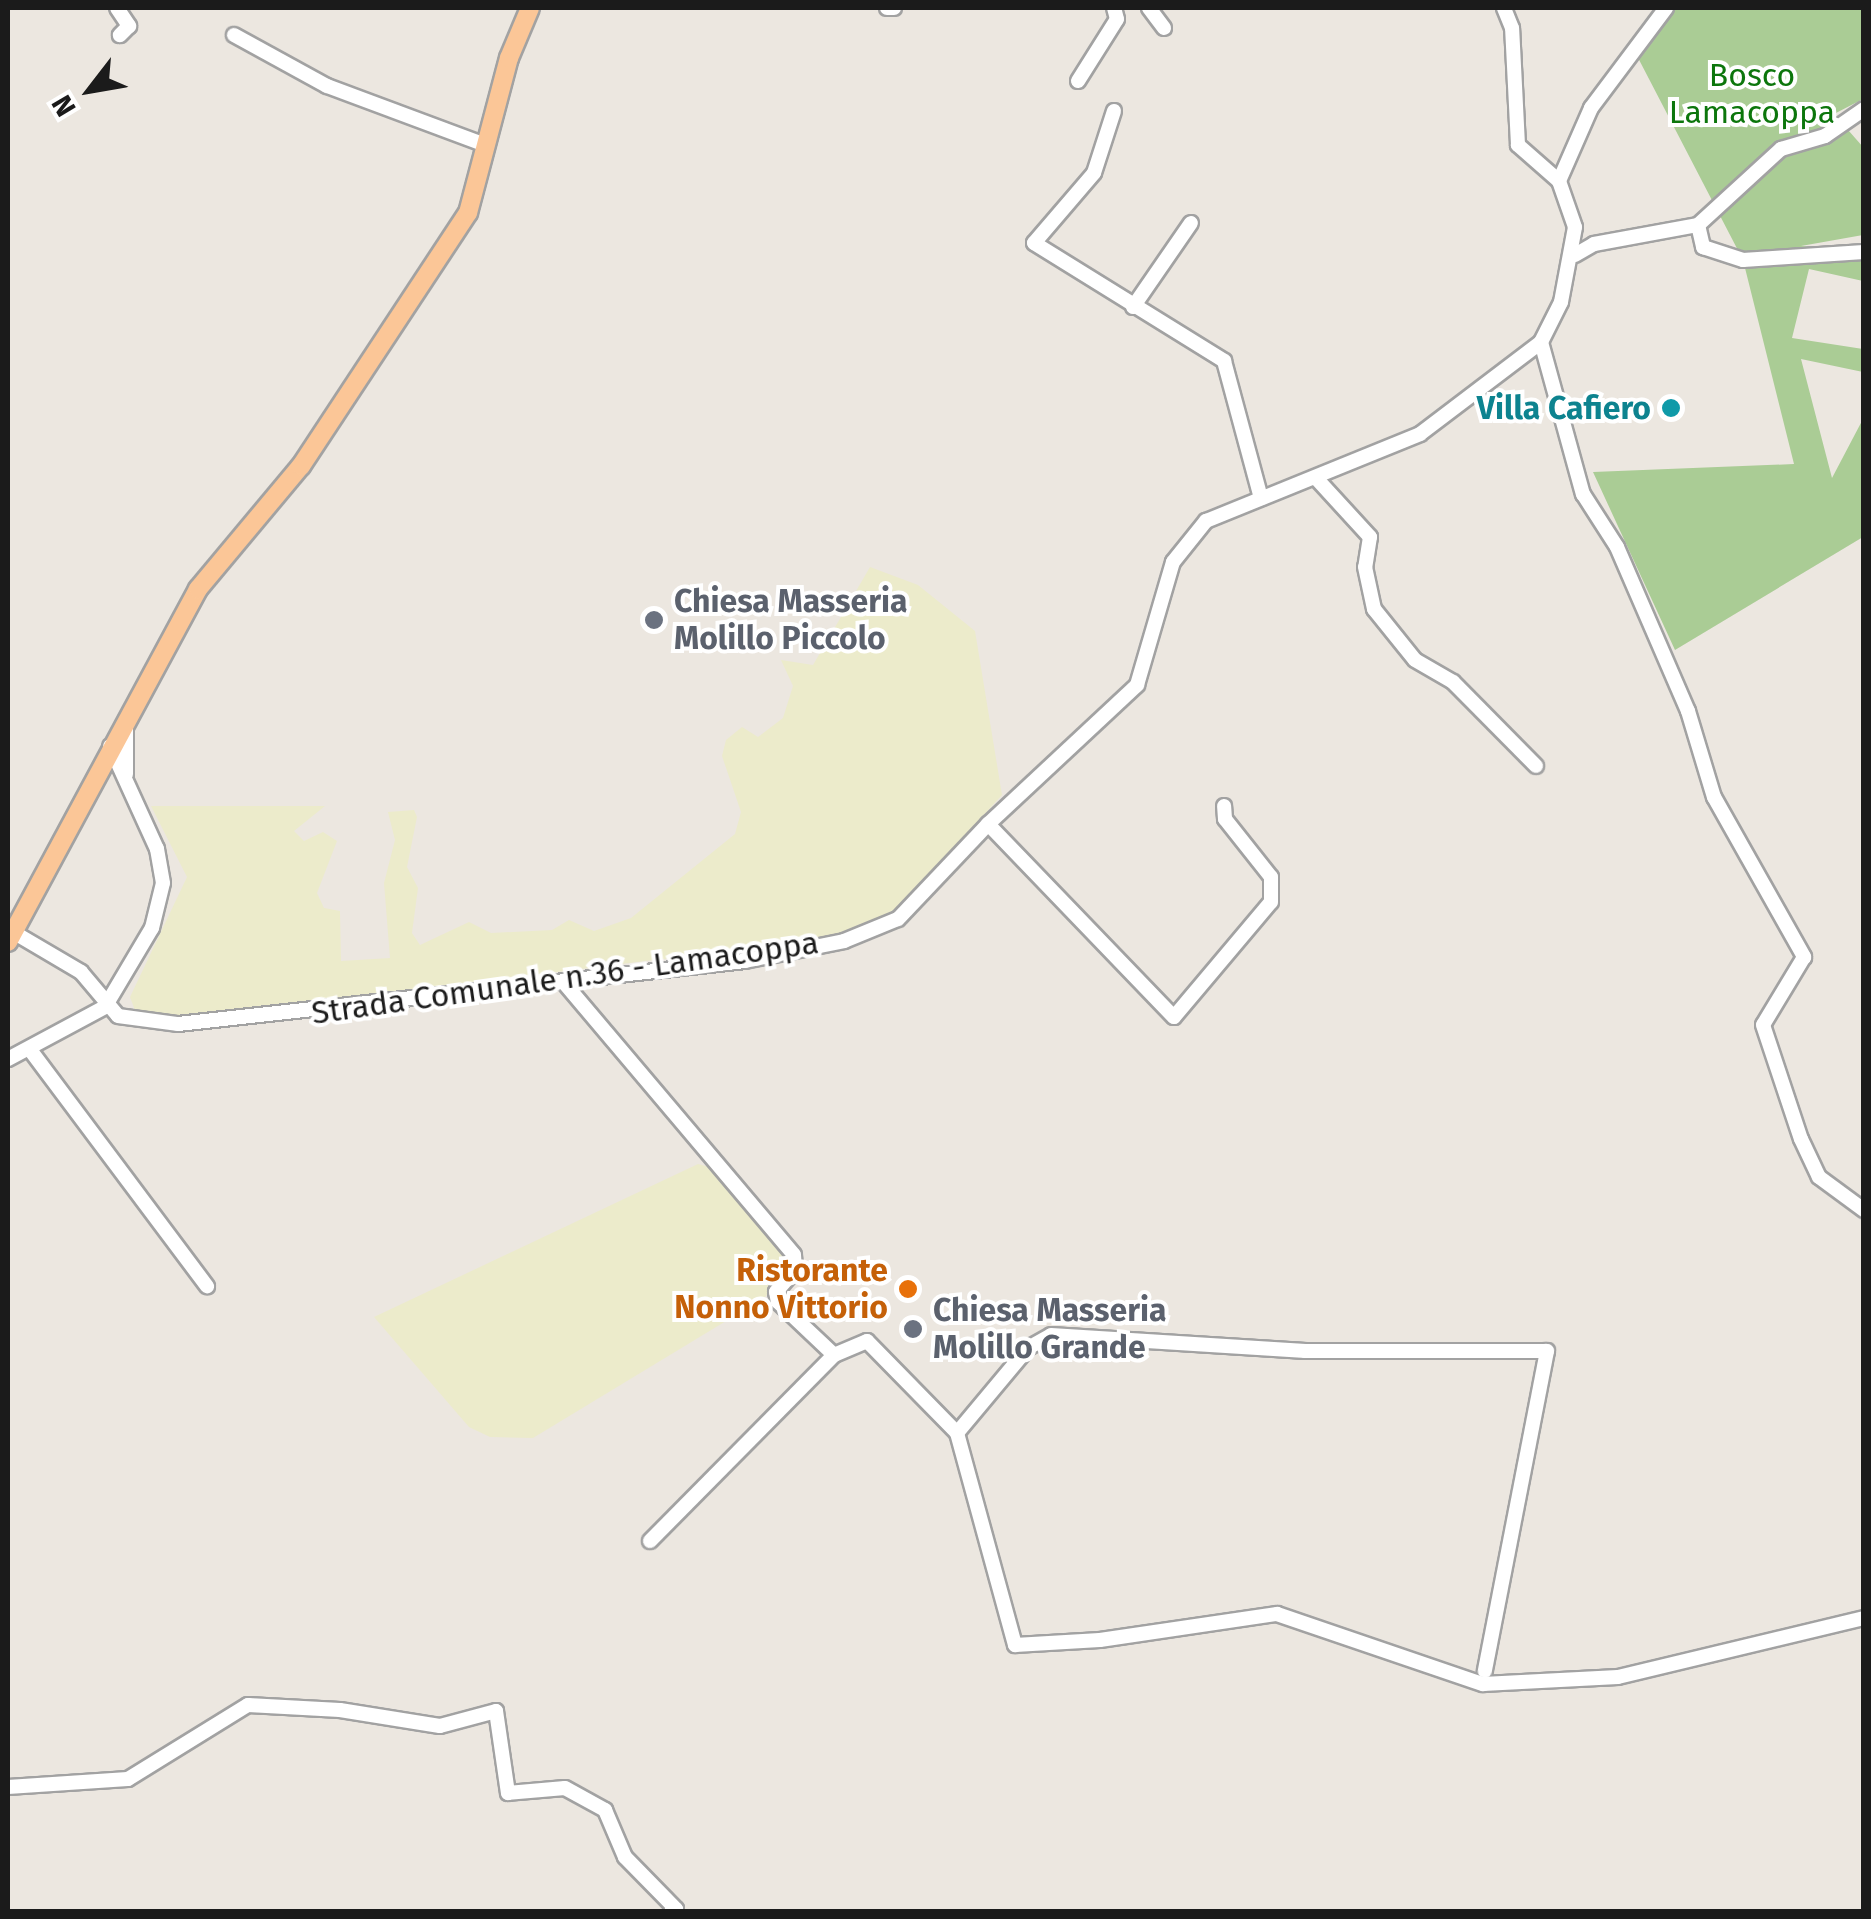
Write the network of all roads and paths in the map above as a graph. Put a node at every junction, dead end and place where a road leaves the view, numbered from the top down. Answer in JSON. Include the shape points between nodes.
{"nodes":[{"id":1,"x":117,"y":8,"type":"edge"},
{"id":2,"x":530,"y":8,"type":"edge"},
{"id":3,"x":1149,"y":8,"type":"edge"},
{"id":4,"x":1504,"y":8,"type":"edge"},
{"id":5,"x":1666,"y":8,"type":"edge"},
{"id":6,"x":1119,"y":9,"type":"edge"},
{"id":7,"x":1164,"y":28,"type":"dead end"},
{"id":8,"x":120,"y":35,"type":"dead end"},
{"id":9,"x":234,"y":35,"type":"dead end"},
{"id":10,"x":1078,"y":81,"type":"dead end"},
{"id":11,"x":1864,"y":109,"type":"edge"},
{"id":12,"x":1114,"y":111,"type":"dead end"},
{"id":13,"x":486,"y":145,"type":"junction"},
{"id":14,"x":1559,"y":181,"type":"junction"},
{"id":15,"x":1191,"y":223,"type":"dead end"},
{"id":16,"x":1698,"y":225,"type":"junction"},
{"id":17,"x":1864,"y":252,"type":"edge"},
{"id":18,"x":1575,"y":255,"type":"junction"},
{"id":19,"x":1133,"y":307,"type":"junction"},
{"id":20,"x":1541,"y":342,"type":"junction"},
{"id":21,"x":1316,"y":478,"type":"junction"},
{"id":22,"x":1261,"y":498,"type":"junction"},
{"id":23,"x":126,"y":716,"type":"junction"},
{"id":24,"x":110,"y":746,"type":"junction"},
{"id":25,"x":1536,"y":766,"type":"dead end"},
{"id":26,"x":132,"y":799,"type":"junction"},
{"id":27,"x":1224,"y":806,"type":"dead end"},
{"id":28,"x":988,"y":824,"type":"junction"},
{"id":29,"x":9,"y":934,"type":"edge"},
{"id":30,"x":566,"y":984,"type":"junction"},
{"id":31,"x":106,"y":1007,"type":"junction"},
{"id":32,"x":31,"y":1052,"type":"junction"},
{"id":33,"x":8,"y":1059,"type":"edge"},
{"id":34,"x":1864,"y":1210,"type":"edge"},
{"id":35,"x":207,"y":1286,"type":"dead end"},
{"id":36,"x":834,"y":1355,"type":"junction"},
{"id":37,"x":957,"y":1433,"type":"junction"},
{"id":38,"x":650,"y":1540,"type":"dead end"},
{"id":39,"x":1864,"y":1618,"type":"edge"},
{"id":40,"x":1485,"y":1672,"type":"dead end"},
{"id":41,"x":8,"y":1787,"type":"edge"},
{"id":42,"x":673,"y":1910,"type":"edge"}],
"edges":[{"from":1,"to":8,"type":"street","via":[[128,26]]},
{"from":2,"to":13,"type":"main road","via":[[508,58]]},
{"from":3,"to":7,"type":"street"},
{"from":4,"to":14,"type":"street","via":[[1512,28],[1518,144]]},
{"from":5,"to":14,"type":"street","via":[[1591,108]]},
{"from":6,"to":10,"type":"street"},
{"from":9,"to":13,"type":"street","via":[[327,86]]},
{"from":11,"to":16,"type":"street","via":[[1825,136],[1781,149]]},
{"from":12,"to":19,"type":"street","via":[[1094,174],[1034,244]]},
{"from":13,"to":23,"type":"main road","via":[[468,213],[430,274],[301,466],[198,588]]},
{"from":14,"to":18,"type":"street","via":[[1575,227]]},
{"from":15,"to":19,"type":"street"},
{"from":16,"to":17,"type":"street","via":[[1703,247],[1743,260]]},
{"from":16,"to":18,"type":"street","via":[[1594,244]]},
{"from":18,"to":20,"type":"street"},
{"from":19,"to":22,"type":"street","via":[[1224,361]]},
{"from":20,"to":21,"type":"street","name":"Strada Comunale n.36 - Lamacoppa","via":[[1420,434]]},
{"from":20,"to":34,"type":"street","via":[[1583,494],[1617,548],[1688,711],[1714,796],[1804,957],[1763,1025],[1801,1138],[1819,1177]]},
{"from":21,"to":22,"type":"street","name":"Strada Comunale n.36 - Lamacoppa"},
{"from":21,"to":25,"type":"street","via":[[1370,538],[1365,567],[1374,609],[1415,660],[1453,682]]},
{"from":22,"to":28,"type":"street","name":"Strada Comunale n.36 - Lamacoppa","via":[[1206,521],[1188,540],[1173,562],[1137,685]]},
{"from":23,"to":24,"type":"main road"},
{"from":23,"to":26,"type":"street"},
{"from":24,"to":26,"type":"street"},
{"from":24,"to":29,"type":"main road"},
{"from":26,"to":31,"type":"street","via":[[157,849],[162,883],[152,928]]},
{"from":27,"to":28,"type":"street","via":[[1225,819],[1270,878],[1271,902],[1174,1017]]},
{"from":28,"to":30,"type":"street","name":"Strada Comunale n.36 - Lamacoppa","via":[[920,900],[882,928],[745,961],[639,969]]},
{"from":29,"to":31,"type":"street","via":[[81,972]]},
{"from":30,"to":31,"type":"street","name":"Strada Comunale n.36 - Lamacoppa","via":[[178,1024],[129,1022]]},
{"from":30,"to":36,"type":"street","via":[[794,1255],[796,1270],[776,1298]]},
{"from":31,"to":32,"type":"street"},
{"from":32,"to":33,"type":"street"},
{"from":32,"to":35,"type":"street"},
{"from":36,"to":37,"type":"street","via":[[866,1341]]},
{"from":36,"to":38,"type":"street"},
{"from":37,"to":39,"type":"street","via":[[1014,1645],[1026,1648],[1278,1614],[1482,1684],[1618,1677]]},
{"from":37,"to":40,"type":"street","via":[[1028,1348],[1051,1335],[1305,1351],[1547,1351]]},
{"from":41,"to":42,"type":"street","via":[[128,1779],[248,1705],[340,1710],[429,1726],[466,1723],[496,1711],[508,1793],[566,1788],[605,1810],[626,1857]]}]}
